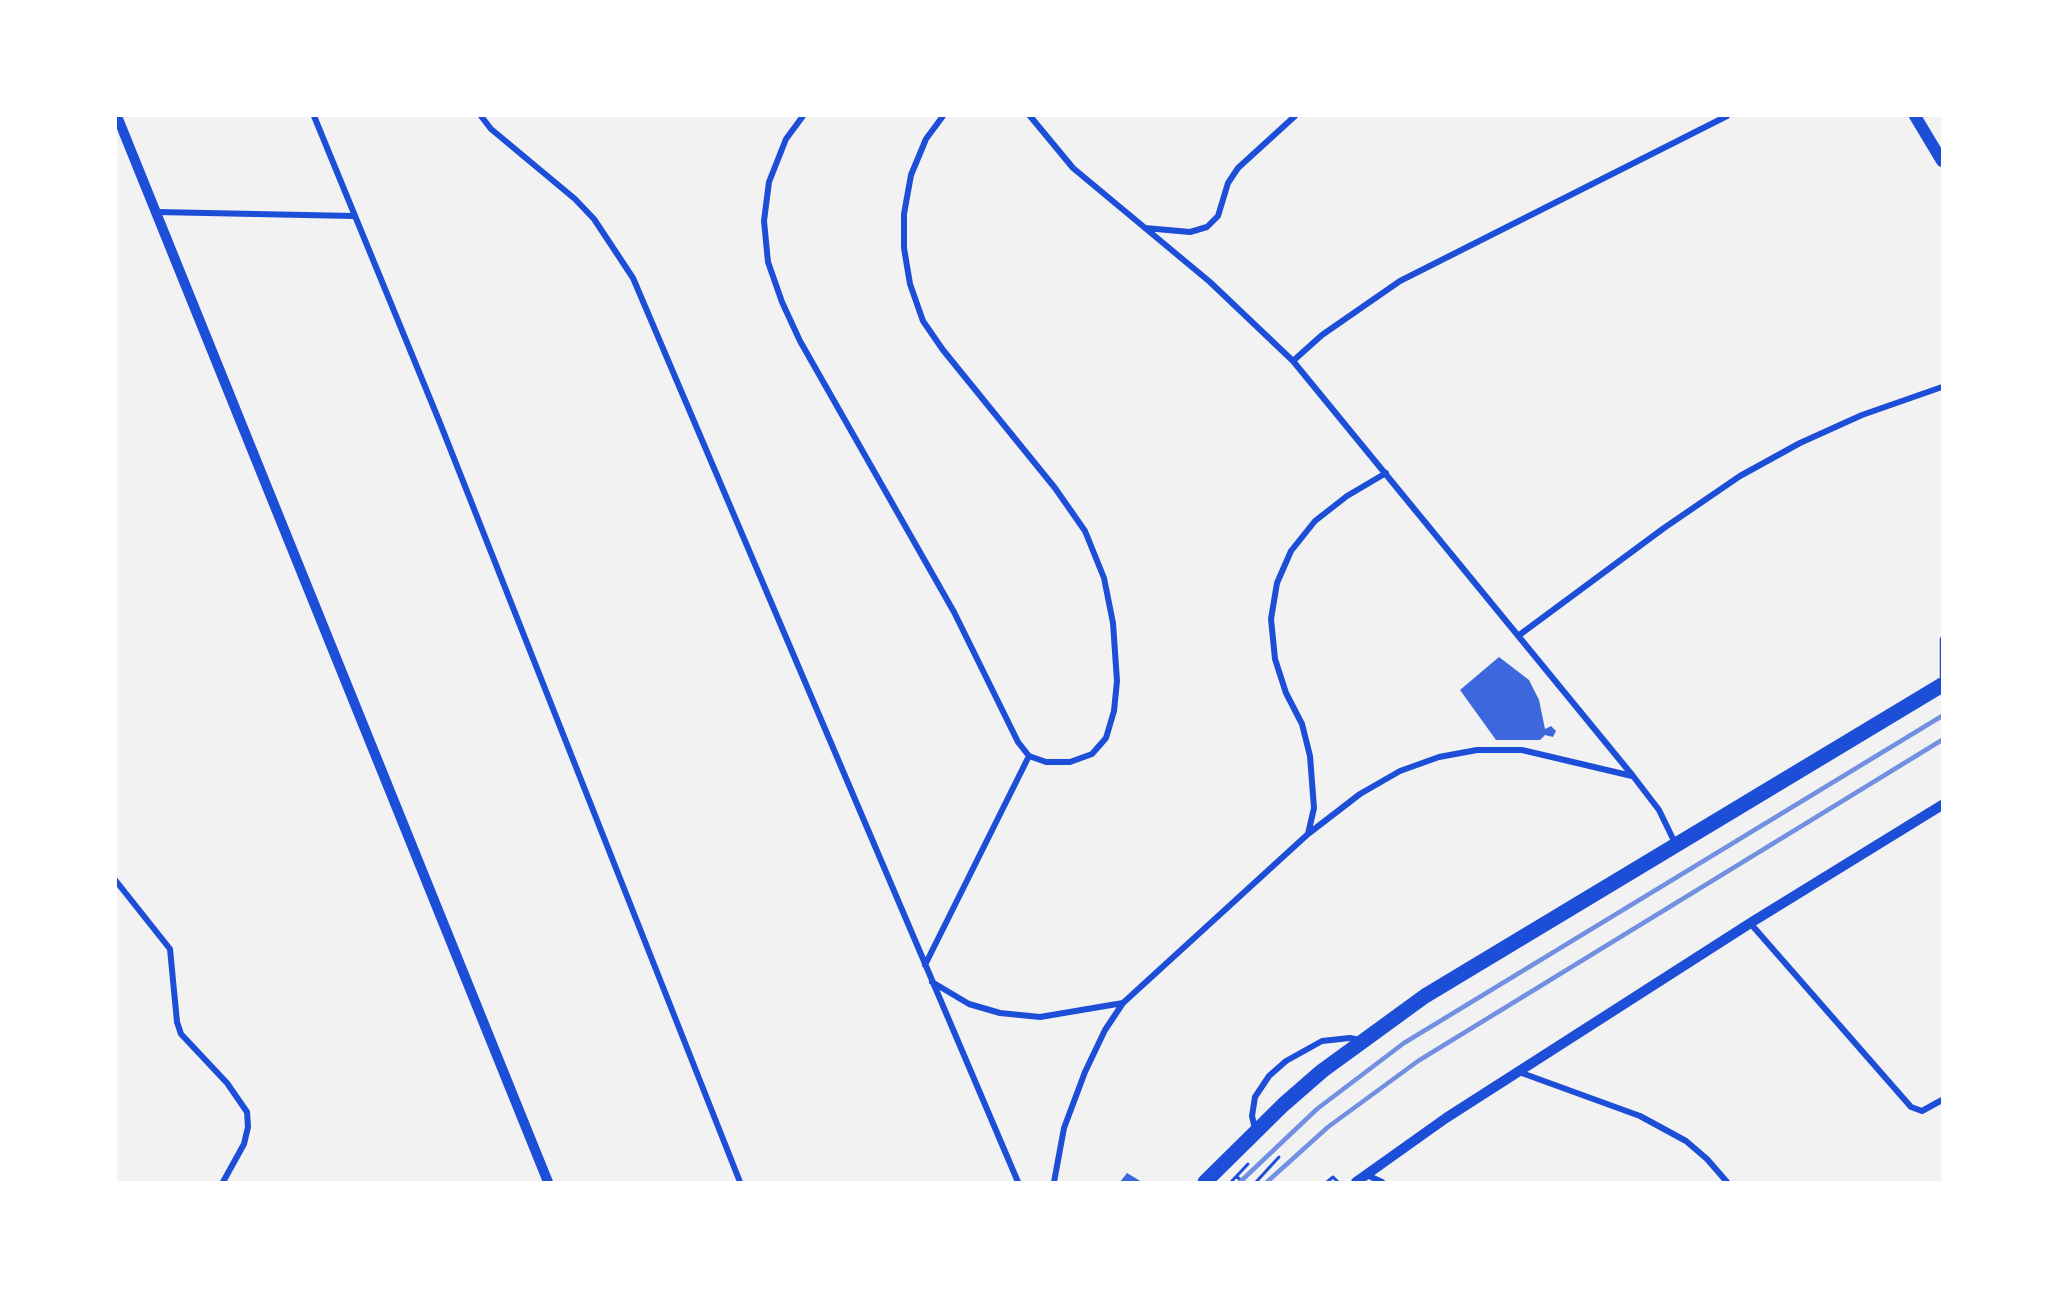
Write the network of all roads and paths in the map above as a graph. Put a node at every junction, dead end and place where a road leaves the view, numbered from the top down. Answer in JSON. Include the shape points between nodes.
{"nodes":[{"id":1,"x":117,"y":116,"type":"edge"},
{"id":2,"x":314,"y":116,"type":"edge"},
{"id":3,"x":481,"y":116,"type":"edge"},
{"id":4,"x":803,"y":116,"type":"edge"},
{"id":5,"x":943,"y":116,"type":"edge"},
{"id":6,"x":1030,"y":116,"type":"edge"},
{"id":7,"x":1296,"y":116,"type":"edge"},
{"id":8,"x":1727,"y":116,"type":"edge"},
{"id":9,"x":1917,"y":118,"type":"edge"},
{"id":10,"x":1942,"y":145,"type":"edge"},
{"id":11,"x":1942,"y":161,"type":"edge"},
{"id":12,"x":157,"y":212,"type":"junction"},
{"id":13,"x":354,"y":216,"type":"junction"},
{"id":14,"x":1144,"y":228,"type":"junction"},
{"id":15,"x":1293,"y":361,"type":"junction"},
{"id":16,"x":1942,"y":387,"type":"edge"},
{"id":17,"x":1386,"y":473,"type":"junction"},
{"id":18,"x":1518,"y":636,"type":"junction"},
{"id":19,"x":1942,"y":639,"type":"edge"},
{"id":20,"x":1942,"y":685,"type":"edge"},
{"id":21,"x":1029,"y":756,"type":"junction"},
{"id":22,"x":1633,"y":776,"type":"junction"},
{"id":23,"x":1942,"y":805,"type":"edge"},
{"id":24,"x":1308,"y":834,"type":"junction"},
{"id":25,"x":1675,"y":843,"type":"junction"},
{"id":26,"x":116,"y":881,"type":"edge"},
{"id":27,"x":1750,"y":923,"type":"junction"},
{"id":28,"x":925,"y":965,"type":"junction"},
{"id":29,"x":932,"y":982,"type":"junction"},
{"id":30,"x":1123,"y":1004,"type":"junction"},
{"id":31,"x":1360,"y":1040,"type":"junction"},
{"id":32,"x":1518,"y":1072,"type":"junction"},
{"id":33,"x":1942,"y":1100,"type":"edge"},
{"id":34,"x":1256,"y":1131,"type":"junction"},
{"id":35,"x":1279,"y":1157,"type":"dead end"},
{"id":36,"x":1365,"y":1174,"type":"junction"},
{"id":37,"x":223,"y":1182,"type":"edge"},
{"id":38,"x":549,"y":1182,"type":"edge"},
{"id":39,"x":740,"y":1182,"type":"edge"},
{"id":40,"x":1018,"y":1182,"type":"edge"},
{"id":41,"x":1054,"y":1182,"type":"edge"},
{"id":42,"x":1205,"y":1182,"type":"edge"},
{"id":43,"x":1256,"y":1182,"type":"edge"},
{"id":44,"x":1328,"y":1182,"type":"edge"},
{"id":45,"x":1338,"y":1182,"type":"edge"},
{"id":46,"x":1356,"y":1182,"type":"edge"},
{"id":47,"x":1382,"y":1182,"type":"edge"},
{"id":48,"x":1727,"y":1182,"type":"edge"}],
"edges":[{"from":1,"to":12,"type":"street"},
{"from":2,"to":13,"type":"street"},
{"from":3,"to":28,"type":"street","via":[[594,219],[633,278]]},
{"from":4,"to":21,"type":"street","via":[[786,138],[769,182],[764,221],[768,262],[782,302],[800,341],[954,612],[1006,721]]},
{"from":5,"to":21,"type":"street","via":[[926,139],[911,175],[904,214],[910,284],[923,321],[943,350],[1055,488],[1084,531],[1104,578],[1113,624],[1117,681],[1107,738],[1092,754],[1070,762],[1046,762]]},
{"from":6,"to":14,"type":"street","via":[[1073,168]]},
{"from":7,"to":14,"type":"street","via":[[1238,168],[1228,183],[1218,216],[1207,227],[1190,232]]},
{"from":8,"to":15,"type":"street","via":[[1400,281],[1330,328]]},
{"from":9,"to":10,"type":"main road"},
{"from":9,"to":11,"type":"main road"},
{"from":12,"to":13,"type":"street"},
{"from":12,"to":38,"type":"street"},
{"from":13,"to":39,"type":"street","via":[[440,423]]},
{"from":14,"to":15,"type":"street","via":[[1210,282]]},
{"from":15,"to":17,"type":"street"},
{"from":16,"to":18,"type":"street","via":[[1862,415],[1740,476]]},
{"from":17,"to":18,"type":"street"},
{"from":17,"to":24,"type":"street","via":[[1315,520],[1291,551],[1277,583],[1271,619],[1275,659],[1302,724],[1310,756],[1314,808]]},
{"from":18,"to":22,"type":"street"},
{"from":19,"to":20,"type":"lane"},
{"from":20,"to":25,"type":"main road"},
{"from":21,"to":28,"type":"street"},
{"from":22,"to":24,"type":"street","via":[[1522,750],[1477,750],[1439,757],[1400,771],[1360,794]]},
{"from":22,"to":25,"type":"street","via":[[1659,810]]},
{"from":23,"to":27,"type":"street"},
{"from":24,"to":30,"type":"street"},
{"from":25,"to":31,"type":"main road"},
{"from":26,"to":37,"type":"street","via":[[171,949],[181,1034],[227,1083],[247,1112],[244,1144]]},
{"from":27,"to":32,"type":"street"},
{"from":27,"to":33,"type":"street","via":[[1911,1107],[1922,1112]]},
{"from":28,"to":29,"type":"street"},
{"from":29,"to":30,"type":"street","via":[[969,1004],[1000,1013],[1040,1017]]},
{"from":29,"to":40,"type":"street"},
{"from":30,"to":41,"type":"street","via":[[1105,1030],[1085,1072],[1064,1128]]},
{"from":31,"to":34,"type":"main road"},
{"from":31,"to":34,"type":"street","via":[[1322,1041],[1286,1060],[1255,1097],[1252,1116]]},
{"from":32,"to":36,"type":"street"},
{"from":32,"to":48,"type":"street","via":[[1640,1116],[1686,1141]]},
{"from":34,"to":42,"type":"main road"},
{"from":35,"to":43,"type":"path"},
{"from":36,"to":46,"type":"street"},
{"from":36,"to":47,"type":"street"},
{"from":44,"to":45,"type":"path","via":[[1333,1177]]}]}
